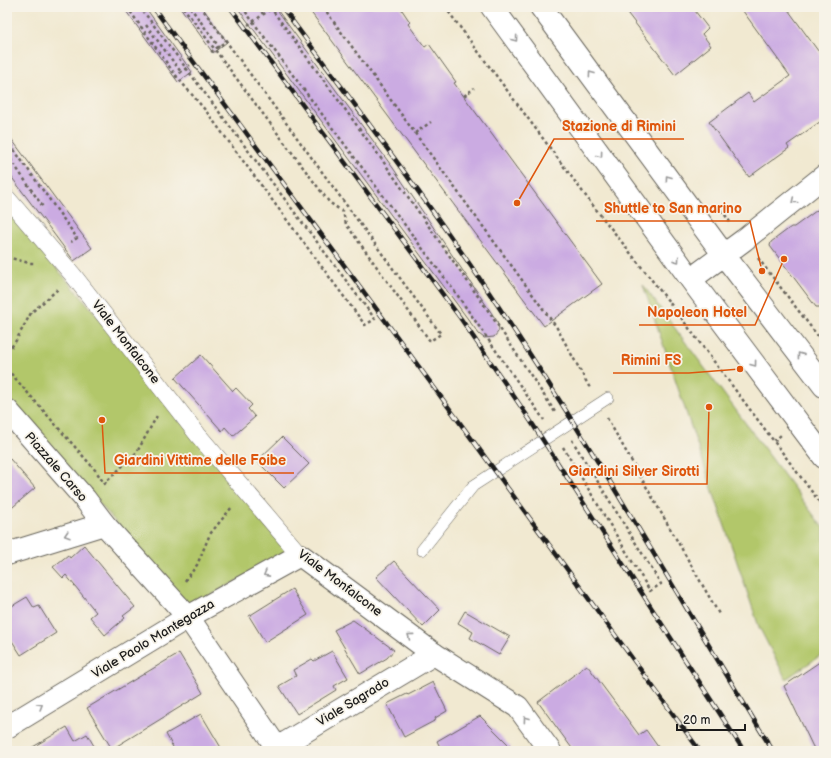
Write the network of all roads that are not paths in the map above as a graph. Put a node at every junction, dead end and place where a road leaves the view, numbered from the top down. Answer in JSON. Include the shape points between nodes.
{"nodes":[{"id":1,"x":492,"y":7,"type":"edge"},
{"id":2,"x":542,"y":7,"type":"edge"},
{"id":3,"x":824,"y":176,"type":"edge"},
{"id":4,"x":7,"y":198,"type":"edge"},
{"id":5,"x":724,"y":255,"type":"junction"},
{"id":6,"x":691,"y":279,"type":"junction"},
{"id":7,"x":824,"y":386,"type":"edge"},
{"id":8,"x":604,"y":401,"type":"road end"},
{"id":9,"x":7,"y":410,"type":"edge"},
{"id":10,"x":821,"y":448,"type":"edge"},
{"id":11,"x":104,"y":524,"type":"junction"},
{"id":12,"x":422,"y":550,"type":"dead end"},
{"id":13,"x":7,"y":554,"type":"edge"},
{"id":14,"x":300,"y":555,"type":"junction"},
{"id":15,"x":188,"y":617,"type":"junction"},
{"id":16,"x":434,"y":654,"type":"junction"},
{"id":17,"x":7,"y":727,"type":"edge"},
{"id":18,"x":276,"y":750,"type":"edge"},
{"id":19,"x":549,"y":751,"type":"edge"}],
"edges":[{"from":1,"to":6,"type":"street","one_way":true},
{"from":5,"to":2,"type":"street","one_way":true},
{"from":3,"to":5,"type":"street","one_way":true},
{"from":4,"to":14,"type":"street","name":"Viale Monfalcone","via":[[73,275],[198,435]]},
{"from":5,"to":6,"type":"street"},
{"from":7,"to":5,"type":"street","one_way":true},
{"from":6,"to":10,"type":"street","one_way":true},
{"from":8,"to":12,"type":"lane","via":[[473,486]]},
{"from":9,"to":11,"type":"street","name":"Piazzale Carso"},
{"from":11,"to":13,"type":"street","one_way":true},
{"from":11,"to":15,"type":"street","name":"Piazzale Carso"},
{"from":14,"to":15,"type":"street","name":"Viale Paolo Mantegazza","one_way":true},
{"from":16,"to":14,"type":"street","name":"Viale Monfalcone","one_way":true},
{"from":17,"to":15,"type":"street","name":"Viale Paolo Mantegazza","one_way":true},
{"from":15,"to":18,"type":"street","name":"Piazzale Carso"},
{"from":16,"to":18,"type":"street","name":"Viale Sagrado"},
{"from":19,"to":16,"type":"street","name":"Viale Monfalcone","one_way":true,"via":[[518,707]]}]}
